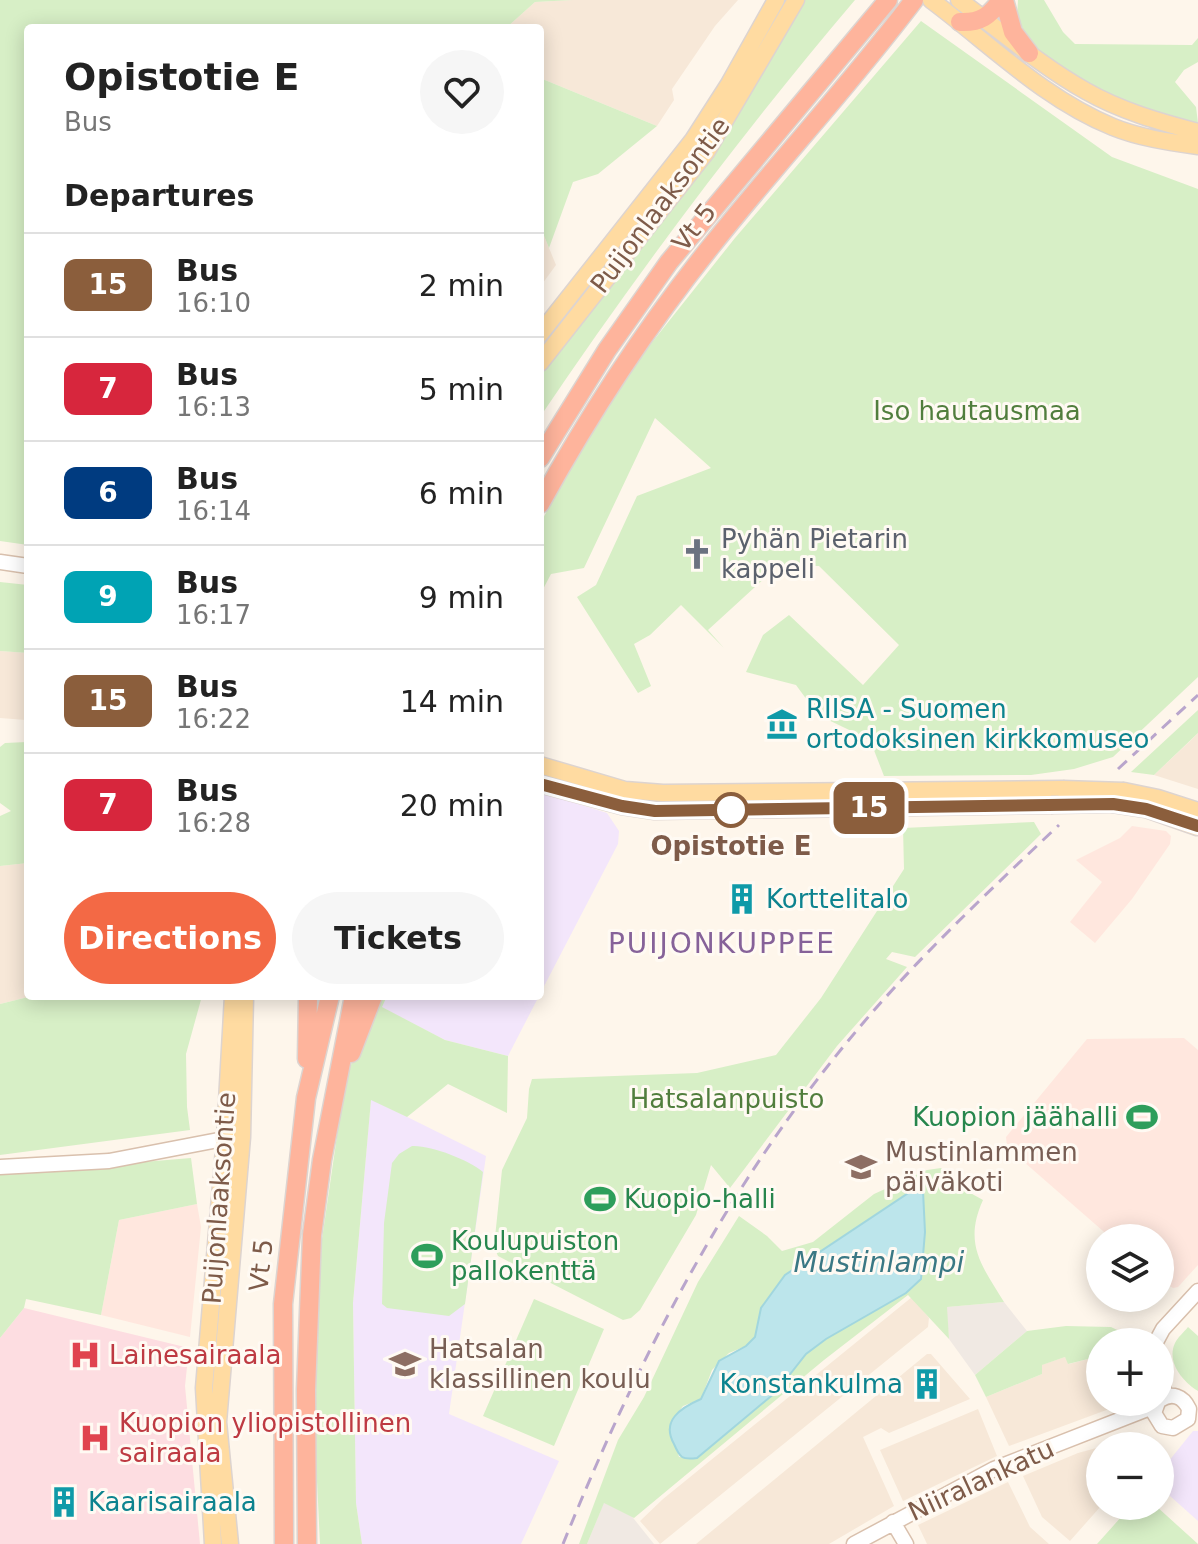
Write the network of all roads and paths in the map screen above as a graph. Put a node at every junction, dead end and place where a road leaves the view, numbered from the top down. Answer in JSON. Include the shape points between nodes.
{"nodes":[{"id":1,"x":776,"y":0,"type":"edge"},
{"id":2,"x":796,"y":0,"type":"edge"},
{"id":3,"x":888,"y":0,"type":"edge"},
{"id":4,"x":914,"y":0,"type":"edge"},
{"id":5,"x":923,"y":0,"type":"edge"},
{"id":6,"x":931,"y":0,"type":"edge"},
{"id":7,"x":1002,"y":0,"type":"edge"},
{"id":8,"x":960,"y":11,"type":"edge"},
{"id":9,"x":984,"y":19,"type":"junction"},
{"id":10,"x":1029,"y":53,"type":"junction"},
{"id":11,"x":866,"y":63,"type":"junction"},
{"id":12,"x":1198,"y":132,"type":"edge"},
{"id":13,"x":1198,"y":146,"type":"edge"},
{"id":14,"x":544,"y":329,"type":"edge"},
{"id":15,"x":544,"y":358,"type":"edge"},
{"id":16,"x":544,"y":452,"type":"edge"},
{"id":17,"x":544,"y":497,"type":"edge"},
{"id":18,"x":0,"y":562,"type":"edge"},
{"id":19,"x":24,"y":565,"type":"edge"},
{"id":20,"x":544,"y":766,"type":"edge"},
{"id":21,"x":544,"y":785,"type":"edge"},
{"id":22,"x":1119,"y":797,"type":"junction"},
{"id":23,"x":1198,"y":823,"type":"edge"},
{"id":24,"x":233,"y":1000,"type":"edge"},
{"id":25,"x":245,"y":1000,"type":"edge"},
{"id":26,"x":308,"y":1000,"type":"edge"},
{"id":27,"x":329,"y":1000,"type":"edge"},
{"id":28,"x":353,"y":1000,"type":"edge"},
{"id":29,"x":371,"y":1000,"type":"edge"},
{"id":30,"x":335,"y":1097,"type":"junction"},
{"id":31,"x":306,"y":1098,"type":"junction"},
{"id":32,"x":234,"y":1137,"type":"junction"},
{"id":33,"x":0,"y":1167,"type":"edge"},
{"id":34,"x":1198,"y":1291,"type":"edge"},
{"id":35,"x":1164,"y":1328,"type":"edge"},
{"id":36,"x":1174,"y":1398,"type":"edge"},
{"id":37,"x":1193,"y":1412,"type":"edge"},
{"id":38,"x":1129,"y":1416,"type":"edge"},
{"id":39,"x":1159,"y":1416,"type":"edge"},
{"id":40,"x":1158,"y":1422,"type":"junction"},
{"id":41,"x":1112,"y":1424,"type":"junction"},
{"id":42,"x":893,"y":1522,"type":"junction"},
{"id":43,"x":213,"y":1544,"type":"edge"},
{"id":44,"x":230,"y":1544,"type":"edge"},
{"id":45,"x":284,"y":1544,"type":"edge"},
{"id":46,"x":307,"y":1544,"type":"edge"},
{"id":47,"x":854,"y":1544,"type":"edge"},
{"id":48,"x":906,"y":1544,"type":"edge"}],
"edges":[{"from":1,"to":14,"type":"main road","name":"Puijonlaaksontie","via":[[693,140]]},
{"from":2,"to":15,"type":"main road","name":"Puijonlaaksontie","via":[[707,151]]},
{"from":3,"to":16,"type":"highway","name":"Vt 5","via":[[669,262]]},
{"from":4,"to":11,"type":"highway","name":"Vt 5"},
{"from":5,"to":11,"type":"highway"},
{"from":6,"to":8,"type":"main road"},
{"from":7,"to":9,"type":"highway"},
{"from":7,"to":10,"type":"highway","via":[[1013,32]]},
{"from":8,"to":9,"type":"highway","via":[[974,23]]},
{"from":8,"to":13,"type":"main road","via":[[1042,87],[1079,111],[1115,128]]},
{"from":9,"to":10,"type":"main road"},
{"from":10,"to":12,"type":"main road","via":[[1088,92]]},
{"from":11,"to":17,"type":"highway","name":"Vt 5","via":[[709,248],[611,382]]},
{"from":18,"to":19,"type":"main road"},
{"from":20,"to":22,"type":"main road","bridge":true,"via":[[625,790],[663,793],[1063,789]]},
{"from":21,"to":22,"type":"main road","bridge":true,"via":[[655,811],[1051,805]]},
{"from":22,"to":23,"type":"main road"},
{"from":24,"to":32,"type":"main road","name":"Puijonlaaksontie"},
{"from":25,"to":32,"type":"main road","name":"Puijonlaaksontie"},
{"from":26,"to":31,"type":"highway"},
{"from":27,"to":31,"type":"highway","name":"Vt 5"},
{"from":28,"to":30,"type":"highway","name":"Vt 5"},
{"from":29,"to":30,"type":"highway"},
{"from":30,"to":46,"type":"highway","name":"Vt 5","via":[[312,1235]]},
{"from":31,"to":45,"type":"highway","name":"Vt 5","via":[[283,1304]]},
{"from":32,"to":33,"type":"main road","via":[[109,1161]]},
{"from":32,"to":43,"type":"main road","name":"Puijonlaaksontie","via":[[204,1388]]},
{"from":32,"to":44,"type":"main road","name":"Puijonlaaksontie","via":[[218,1422]]},
{"from":34,"to":35,"type":"main road"},
{"from":36,"to":37,"type":"main road","via":[[1180,1397]]},
{"from":37,"to":40,"type":"main road","name":"Niiralankatu","via":[[1173,1428]]},
{"from":38,"to":41,"type":"main road","name":"Niiralankatu"},
{"from":39,"to":40,"type":"main road"},
{"from":40,"to":41,"type":"main road","name":"Niiralankatu"},
{"from":41,"to":42,"type":"main road","name":"Niiralankatu","via":[[994,1469]]},
{"from":42,"to":47,"type":"main road","name":"Niiralankatu"},
{"from":42,"to":48,"type":"main road"}]}
